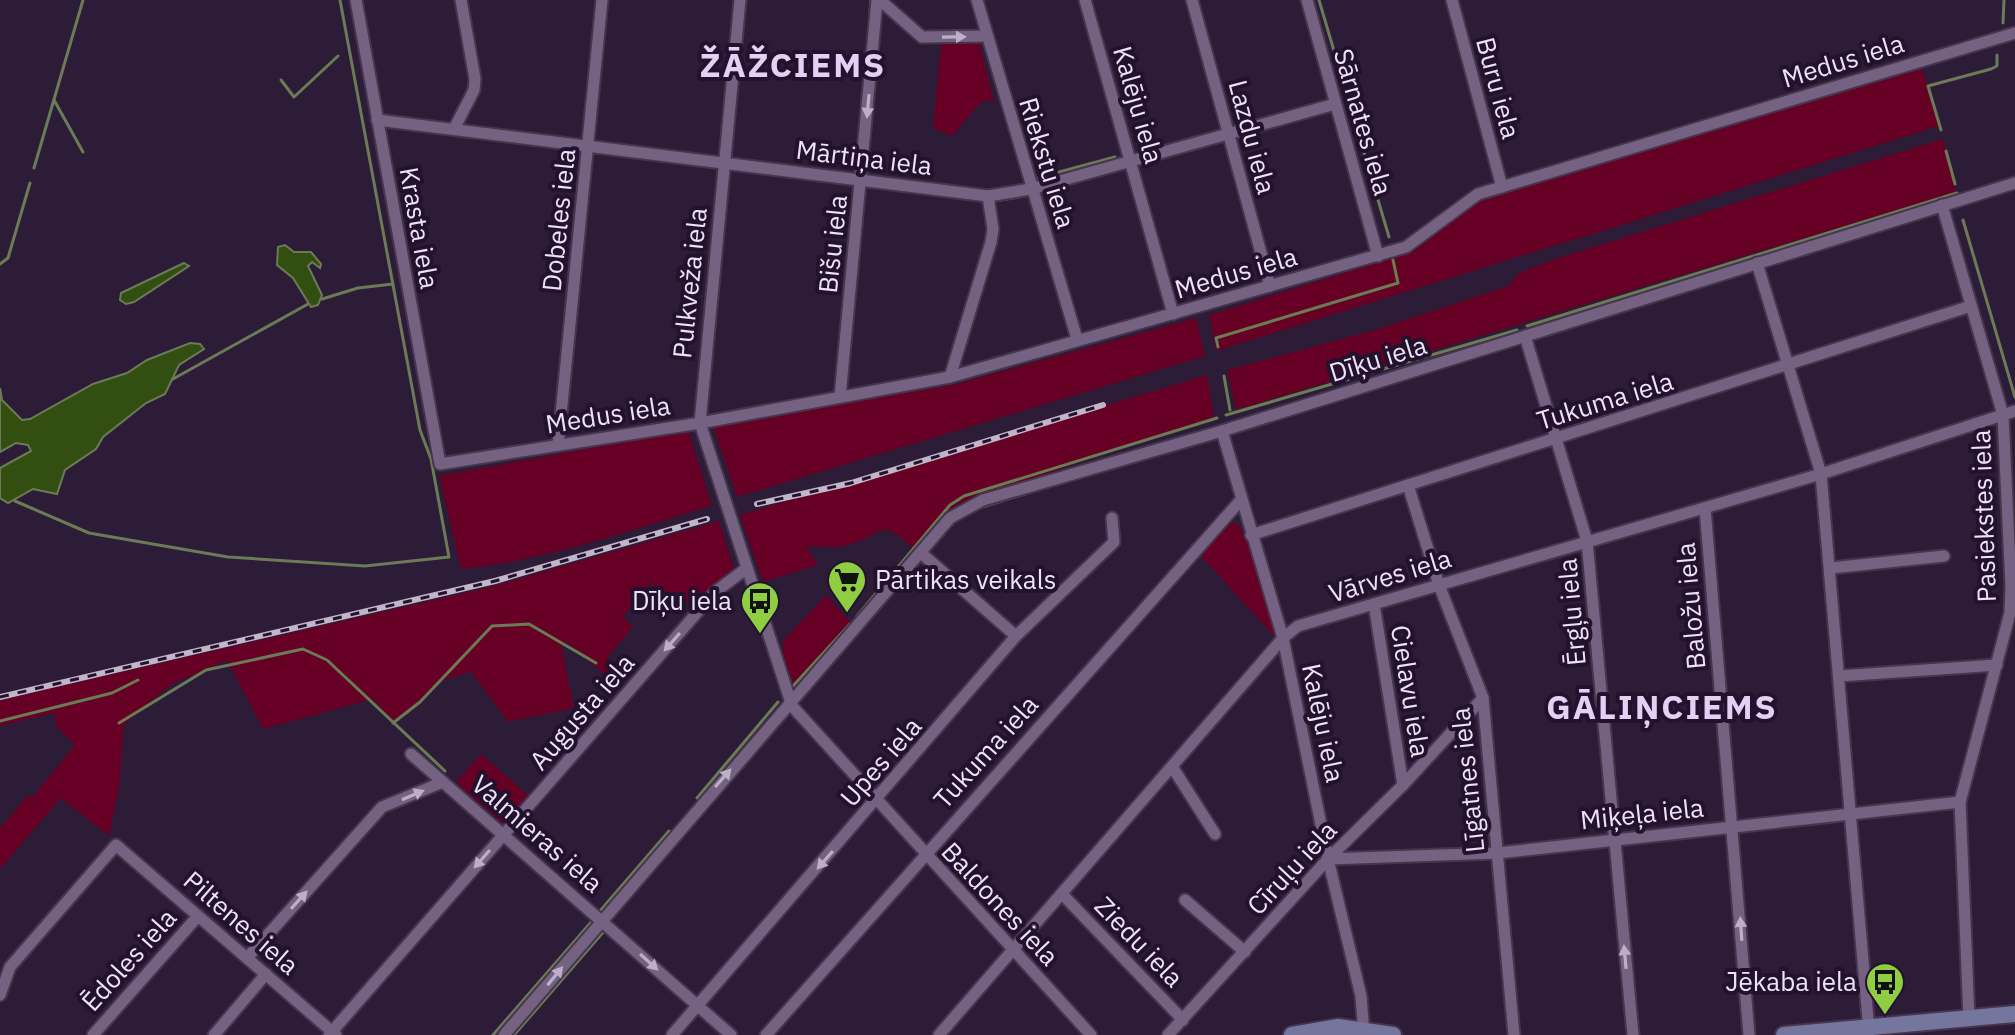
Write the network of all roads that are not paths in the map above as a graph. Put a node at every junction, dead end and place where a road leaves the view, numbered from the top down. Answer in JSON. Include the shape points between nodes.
{"nodes":[{"id":1,"x":356,"y":0,"type":"edge"},
{"id":2,"x":461,"y":0,"type":"edge"},
{"id":3,"x":602,"y":0,"type":"edge"},
{"id":4,"x":740,"y":0,"type":"edge"},
{"id":5,"x":878,"y":0,"type":"edge"},
{"id":6,"x":977,"y":0,"type":"edge"},
{"id":7,"x":1085,"y":0,"type":"edge"},
{"id":8,"x":1192,"y":0,"type":"edge"},
{"id":9,"x":1307,"y":0,"type":"edge"},
{"id":10,"x":1452,"y":0,"type":"edge"},
{"id":11,"x":2015,"y":33,"type":"edge"},
{"id":12,"x":987,"y":36,"type":"junction"},
{"id":13,"x":1335,"y":104,"type":"junction"},
{"id":14,"x":377,"y":120,"type":"junction"},
{"id":15,"x":454,"y":129,"type":"junction"},
{"id":16,"x":1228,"y":134,"type":"junction"},
{"id":17,"x":588,"y":145,"type":"junction"},
{"id":18,"x":1131,"y":161,"type":"junction"},
{"id":19,"x":724,"y":162,"type":"junction"},
{"id":20,"x":861,"y":181,"type":"junction"},
{"id":21,"x":2015,"y":183,"type":"edge"},
{"id":22,"x":1502,"y":187,"type":"junction"},
{"id":23,"x":1031,"y":189,"type":"junction"},
{"id":24,"x":988,"y":196,"type":"junction"},
{"id":25,"x":1942,"y":205,"type":"junction"},
{"id":26,"x":1378,"y":256,"type":"junction"},
{"id":27,"x":1757,"y":263,"type":"junction"},
{"id":28,"x":1270,"y":286,"type":"junction"},
{"id":29,"x":1971,"y":306,"type":"junction"},
{"id":30,"x":1173,"y":314,"type":"junction"},
{"id":31,"x":1525,"y":336,"type":"junction"},
{"id":32,"x":1077,"y":339,"type":"junction"},
{"id":33,"x":1789,"y":366,"type":"junction"},
{"id":34,"x":950,"y":377,"type":"junction"},
{"id":35,"x":840,"y":397,"type":"junction"},
{"id":36,"x":2015,"y":411,"type":"edge"},
{"id":37,"x":2003,"y":415,"type":"junction"},
{"id":38,"x":700,"y":423,"type":"junction"},
{"id":39,"x":1222,"y":431,"type":"junction"},
{"id":40,"x":1557,"y":438,"type":"junction"},
{"id":41,"x":558,"y":445,"type":"junction"},
{"id":42,"x":440,"y":464,"type":"joint"},
{"id":43,"x":1821,"y":474,"type":"junction"},
{"id":44,"x":1408,"y":485,"type":"junction"},
{"id":45,"x":1240,"y":501,"type":"junction"},
{"id":46,"x":1705,"y":508,"type":"junction"},
{"id":47,"x":1112,"y":518,"type":"dead end"},
{"id":48,"x":1251,"y":535,"type":"junction"},
{"id":49,"x":1587,"y":541,"type":"junction"},
{"id":50,"x":921,"y":553,"type":"junction"},
{"id":51,"x":1944,"y":556,"type":"dead end"},
{"id":52,"x":747,"y":568,"type":"junction"},
{"id":53,"x":1831,"y":568,"type":"junction"},
{"id":54,"x":1439,"y":585,"type":"junction"},
{"id":55,"x":1374,"y":604,"type":"junction"},
{"id":56,"x":1016,"y":636,"type":"junction"},
{"id":57,"x":1283,"y":638,"type":"junction"},
{"id":58,"x":1997,"y":665,"type":"junction"},
{"id":59,"x":1839,"y":676,"type":"junction"},
{"id":60,"x":1483,"y":698,"type":"junction"},
{"id":61,"x":790,"y":700,"type":"junction"},
{"id":62,"x":411,"y":754,"type":"dead end"},
{"id":63,"x":1173,"y":768,"type":"junction"},
{"id":64,"x":443,"y":782,"type":"junction"},
{"id":65,"x":1403,"y":785,"type":"junction"},
{"id":66,"x":876,"y":801,"type":"junction"},
{"id":67,"x":1960,"y":802,"type":"junction"},
{"id":68,"x":1851,"y":814,"type":"junction"},
{"id":69,"x":1733,"y":826,"type":"junction"},
{"id":70,"x":504,"y":834,"type":"junction"},
{"id":71,"x":1215,"y":834,"type":"dead end"},
{"id":72,"x":1614,"y":839,"type":"junction"},
{"id":73,"x":1498,"y":853,"type":"junction"},
{"id":74,"x":924,"y":854,"type":"junction"},
{"id":75,"x":1328,"y":859,"type":"junction"},
{"id":76,"x":1063,"y":895,"type":"junction"},
{"id":77,"x":1185,"y":900,"type":"dead end"},
{"id":78,"x":198,"y":916,"type":"junction"},
{"id":79,"x":601,"y":919,"type":"junction"},
{"id":80,"x":1012,"y":951,"type":"junction"},
{"id":81,"x":1245,"y":952,"type":"junction"},
{"id":82,"x":247,"y":958,"type":"junction"},
{"id":83,"x":266,"y":974,"type":"junction"},
{"id":84,"x":0,"y":995,"type":"edge"},
{"id":85,"x":698,"y":1006,"type":"junction"},
{"id":86,"x":2015,"y":1014,"type":"edge"},
{"id":87,"x":1969,"y":1018,"type":"junction"},
{"id":88,"x":1183,"y":1020,"type":"junction"},
{"id":89,"x":1869,"y":1031,"type":"edge"},
{"id":90,"x":1364,"y":1032,"type":"edge"},
{"id":91,"x":333,"y":1034,"type":"edge"},
{"id":92,"x":93,"y":1035,"type":"edge"},
{"id":93,"x":214,"y":1035,"type":"edge"},
{"id":94,"x":504,"y":1035,"type":"edge"},
{"id":95,"x":672,"y":1035,"type":"edge"},
{"id":96,"x":731,"y":1035,"type":"edge"},
{"id":97,"x":766,"y":1035,"type":"edge"},
{"id":98,"x":939,"y":1035,"type":"edge"},
{"id":99,"x":1091,"y":1035,"type":"edge"},
{"id":100,"x":1168,"y":1035,"type":"edge"},
{"id":101,"x":1292,"y":1035,"type":"edge"},
{"id":102,"x":1393,"y":1035,"type":"edge"},
{"id":103,"x":1514,"y":1035,"type":"edge"},
{"id":104,"x":1633,"y":1035,"type":"edge"},
{"id":105,"x":1749,"y":1035,"type":"edge"},
{"id":106,"x":1784,"y":1035,"type":"edge"}],
"edges":[{"from":1,"to":14,"type":"street","name":"Krasta iela"},
{"from":2,"to":15,"type":"street","via":[[475,79]]},
{"from":3,"to":17,"type":"street","name":"Dobeles iela"},
{"from":4,"to":19,"type":"street","name":"Pulkveža iela"},
{"from":5,"to":12,"type":"street","one_way":true,"via":[[922,37]]},
{"from":5,"to":20,"type":"street","name":"Bišu iela","one_way":true},
{"from":6,"to":12,"type":"street","name":"Riekstu iela"},
{"from":7,"to":18,"type":"street","name":"Kalēju iela"},
{"from":8,"to":16,"type":"street","name":"Lazdu iela"},
{"from":9,"to":13,"type":"street","name":"Sārnates iela"},
{"from":10,"to":22,"type":"street","name":"Buru iela"},
{"from":11,"to":22,"type":"street","name":"Medus iela"},
{"from":12,"to":23,"type":"street","name":"Riekstu iela"},
{"from":13,"to":16,"type":"street","name":"Mārtiņa iela"},
{"from":13,"to":26,"type":"street","name":"Sārnates iela"},
{"from":14,"to":15,"type":"street","name":"Mārtiņa iela"},
{"from":14,"to":42,"type":"street","name":"Krasta iela"},
{"from":15,"to":17,"type":"street","name":"Mārtiņa iela"},
{"from":16,"to":18,"type":"street","name":"Mārtiņa iela"},
{"from":16,"to":28,"type":"street","name":"Lazdu iela"},
{"from":17,"to":19,"type":"street","name":"Mārtiņa iela"},
{"from":17,"to":41,"type":"street","name":"Dobeles iela"},
{"from":18,"to":23,"type":"street","name":"Mārtiņa iela"},
{"from":18,"to":30,"type":"street","name":"Kalēju iela"},
{"from":19,"to":20,"type":"street","name":"Mārtiņa iela"},
{"from":19,"to":38,"type":"street","name":"Pulkveža iela"},
{"from":20,"to":24,"type":"street","name":"Mārtiņa iela"},
{"from":20,"to":35,"type":"street","name":"Bišu iela"},
{"from":21,"to":25,"type":"street","name":"Dīķu iela"},
{"from":22,"to":26,"type":"street","name":"Medus iela","via":[[1467,200],[1406,247]]},
{"from":23,"to":24,"type":"street","name":"Mārtiņa iela"},
{"from":23,"to":32,"type":"street","name":"Riekstu iela"},
{"from":24,"to":34,"type":"street","via":[[991,242]]},
{"from":25,"to":27,"type":"street","name":"Dīķu iela"},
{"from":25,"to":29,"type":"street","name":"Pasiekstes iela"},
{"from":26,"to":28,"type":"street","name":"Medus iela"},
{"from":27,"to":31,"type":"street","name":"Dīķu iela"},
{"from":27,"to":33,"type":"street"},
{"from":28,"to":30,"type":"street","name":"Medus iela"},
{"from":29,"to":33,"type":"street","name":"Tukuma iela"},
{"from":29,"to":37,"type":"street","name":"Pasiekstes iela"},
{"from":30,"to":32,"type":"street","name":"Medus iela"},
{"from":31,"to":39,"type":"street","name":"Dīķu iela"},
{"from":31,"to":40,"type":"street","name":"Ērgļu iela"},
{"from":32,"to":34,"type":"street","name":"Medus iela"},
{"from":33,"to":40,"type":"street","name":"Tukuma iela"},
{"from":33,"to":43,"type":"street"},
{"from":34,"to":35,"type":"street","name":"Medus iela"},
{"from":35,"to":38,"type":"street","name":"Medus iela"},
{"from":36,"to":37,"type":"street","name":"Vārves iela"},
{"from":37,"to":43,"type":"street","name":"Vārves iela"},
{"from":37,"to":58,"type":"street","name":"Pasiekstes iela","via":[[2011,586]]},
{"from":38,"to":41,"type":"street","name":"Medus iela"},
{"from":38,"to":52,"type":"street","name":"Pulkveža iela"},
{"from":39,"to":45,"type":"street","name":"Kalēju iela"},
{"from":39,"to":50,"type":"street","name":"Dīķu iela","via":[[983,500],[950,518]]},
{"from":40,"to":44,"type":"street","name":"Tukuma iela"},
{"from":40,"to":49,"type":"street","name":"Ērgļu iela"},
{"from":41,"to":42,"type":"street","name":"Medus iela"},
{"from":43,"to":46,"type":"street","name":"Vārves iela"},
{"from":43,"to":53,"type":"street"},
{"from":44,"to":48,"type":"street","name":"Tukuma iela"},
{"from":44,"to":54,"type":"street","name":"Līgatnes iela"},
{"from":45,"to":48,"type":"street","name":"Kalēju iela"},
{"from":45,"to":74,"type":"street","name":"Tukuma iela"},
{"from":46,"to":49,"type":"street","name":"Vārves iela"},
{"from":46,"to":69,"type":"street","name":"Baložu iela"},
{"from":47,"to":56,"type":"street","name":"Upes iela","via":[[1114,542]]},
{"from":48,"to":57,"type":"street","name":"Kalēju iela"},
{"from":49,"to":54,"type":"street","name":"Vārves iela"},
{"from":49,"to":72,"type":"street","name":"Ērgļu iela"},
{"from":50,"to":56,"type":"street"},
{"from":50,"to":61,"type":"street","name":"Dīķu iela"},
{"from":51,"to":53,"type":"street"},
{"from":52,"to":61,"type":"street","name":"Pulkveža iela"},
{"from":52,"to":70,"type":"street","name":"Augusta iela","one_way":true,"via":[[715,592]]},
{"from":53,"to":59,"type":"street"},
{"from":54,"to":55,"type":"street","name":"Vārves iela"},
{"from":54,"to":60,"type":"street","name":"Līgatnes iela"},
{"from":55,"to":57,"type":"street","name":"Vārves iela","via":[[1298,626]]},
{"from":55,"to":65,"type":"street","name":"Cielavu iela"},
{"from":56,"to":66,"type":"street","name":"Upes iela"},
{"from":57,"to":63,"type":"street","name":"Vārves iela"},
{"from":57,"to":75,"type":"street","name":"Kalēju iela"},
{"from":58,"to":59,"type":"street"},
{"from":58,"to":67,"type":"street","name":"Pasiekstes iela"},
{"from":59,"to":68,"type":"street"},
{"from":60,"to":65,"type":"street","name":"Cīruļu iela"},
{"from":60,"to":73,"type":"street","name":"Līgatnes iela"},
{"from":61,"to":66,"type":"street","name":"Baldones iela","via":[[798,716]]},
{"from":79,"to":61,"type":"street","name":"Dīķu iela","one_way":true},
{"from":62,"to":64,"type":"street"},
{"from":63,"to":71,"type":"street"},
{"from":63,"to":76,"type":"street","name":"Vārves iela"},
{"from":64,"to":70,"type":"street","name":"Valmieras iela"},
{"from":82,"to":64,"type":"street","name":"Valmieras iela","one_way":true,"via":[[382,807]]},
{"from":65,"to":75,"type":"street","name":"Cīruļu iela"},
{"from":66,"to":74,"type":"street","name":"Baldones iela"},
{"from":66,"to":85,"type":"street","name":"Upes iela","one_way":true},
{"from":67,"to":68,"type":"street","name":"Miķeļa iela"},
{"from":67,"to":87,"type":"street","name":"Pasiekstes iela"},
{"from":68,"to":69,"type":"street","name":"Miķeļa iela"},
{"from":68,"to":89,"type":"street"},
{"from":69,"to":72,"type":"street","name":"Miķeļa iela"},
{"from":105,"to":69,"type":"street","name":"Baložu iela","one_way":true},
{"from":70,"to":79,"type":"street","name":"Valmieras iela"},
{"from":70,"to":91,"type":"street","name":"Augusta iela","one_way":true},
{"from":72,"to":73,"type":"street","name":"Miķeļa iela"},
{"from":104,"to":72,"type":"street","name":"Ērgļu iela","one_way":true},
{"from":73,"to":75,"type":"street","name":"Miķeļa iela"},
{"from":73,"to":103,"type":"street","name":"Līgatnes iela"},
{"from":74,"to":80,"type":"street","name":"Baldones iela"},
{"from":74,"to":97,"type":"street","name":"Tukuma iela"},
{"from":75,"to":81,"type":"street","name":"Cīruļu iela"},
{"from":75,"to":90,"type":"street","name":"Kalēju iela","via":[[1361,996]]},
{"from":76,"to":80,"type":"street","name":"Vārves iela"},
{"from":76,"to":88,"type":"street","name":"Ziedu iela"},
{"from":77,"to":81,"type":"street"},
{"from":78,"to":82,"type":"street","name":"Piltenes iela"},
{"from":78,"to":84,"type":"street","name":"Piltenes iela","via":[[116,845],[10,967]]},
{"from":78,"to":92,"type":"street","name":"Ēdoles iela"},
{"from":79,"to":85,"type":"street","name":"Valmieras iela","one_way":true},
{"from":94,"to":79,"type":"street","name":"Dīķu iela","one_way":true},
{"from":80,"to":98,"type":"street","name":"Vārves iela"},
{"from":80,"to":99,"type":"street","name":"Baldones iela"},
{"from":81,"to":88,"type":"street","name":"Cīruļu iela"},
{"from":82,"to":83,"type":"street","name":"Piltenes iela"},
{"from":83,"to":91,"type":"street","name":"Piltenes iela"},
{"from":83,"to":93,"type":"street"},
{"from":85,"to":95,"type":"street","name":"Upes iela"},
{"from":85,"to":96,"type":"street","name":"Valmieras iela"},
{"from":86,"to":87,"type":"street"},
{"from":87,"to":89,"type":"street"},
{"from":88,"to":100,"type":"street","name":"Cīruļu iela"},
{"from":89,"to":106,"type":"street"},
{"from":90,"to":101,"type":"street","via":[[1338,1027]]},
{"from":90,"to":102,"type":"street"}]}
